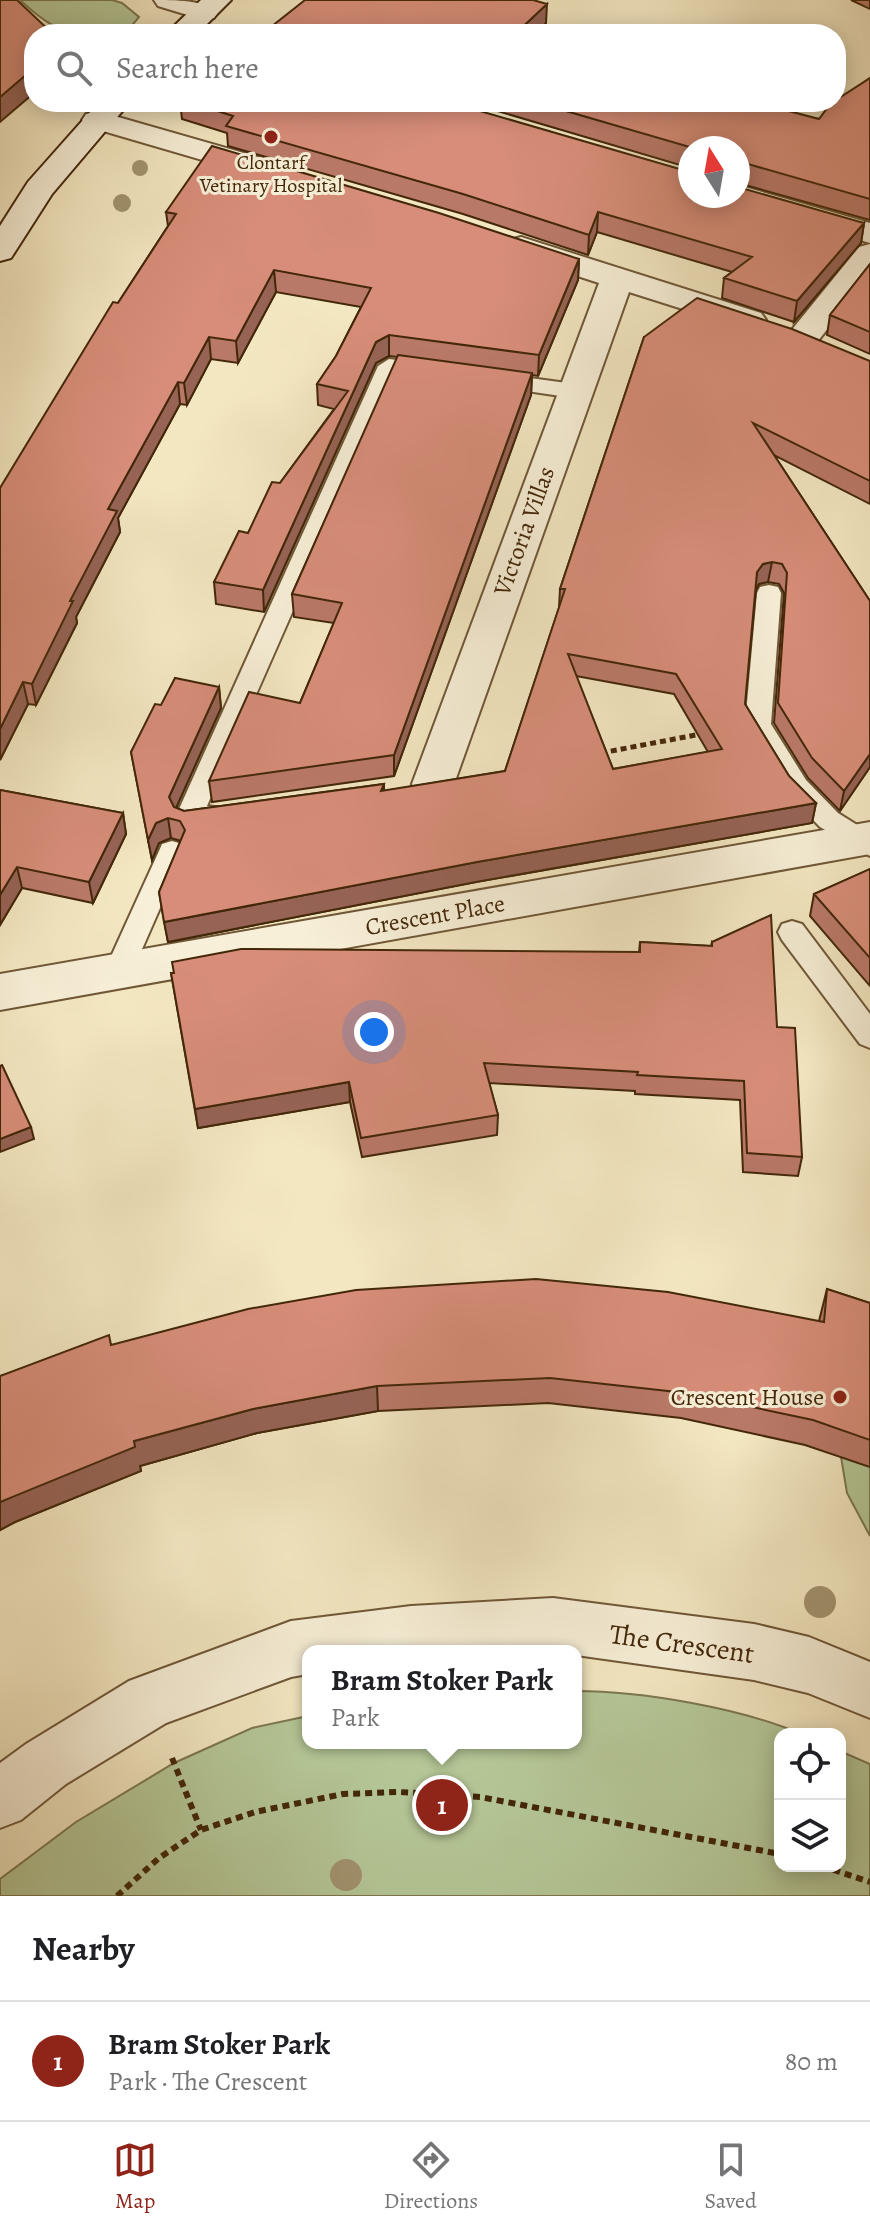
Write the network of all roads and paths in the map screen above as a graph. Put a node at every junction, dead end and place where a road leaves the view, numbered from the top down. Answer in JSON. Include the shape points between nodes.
{"nodes":[{"id":1,"x":168,"y":0,"type":"edge"},
{"id":2,"x":210,"y":6,"type":"edge"},
{"id":3,"x":191,"y":24,"type":"edge"},
{"id":4,"x":105,"y":112,"type":"edge"},
{"id":5,"x":109,"y":112,"type":"edge"},
{"id":6,"x":288,"y":176,"type":"edge"},
{"id":7,"x":750,"y":198,"type":"edge"},
{"id":8,"x":870,"y":233,"type":"edge"},
{"id":9,"x":496,"y":239,"type":"edge"},
{"id":10,"x":0,"y":251,"type":"edge"},
{"id":11,"x":870,"y":254,"type":"edge"},
{"id":12,"x":617,"y":279,"type":"junction"},
{"id":13,"x":574,"y":391,"type":"junction"},
{"id":14,"x":769,"y":593,"type":"dead end"},
{"id":15,"x":758,"y":724,"type":"junction"},
{"id":16,"x":587,"y":755,"type":"edge"},
{"id":17,"x":417,"y":786,"type":"edge"},
{"id":18,"x":234,"y":812,"type":"edge"},
{"id":19,"x":867,"y":841,"type":"edge"},
{"id":20,"x":172,"y":851,"type":"edge"},
{"id":21,"x":792,"y":932,"type":"dead end"},
{"id":22,"x":118,"y":972,"type":"junction"},
{"id":23,"x":0,"y":992,"type":"edge"},
{"id":24,"x":870,"y":1036,"type":"edge"},
{"id":25,"x":321,"y":1645,"type":"edge"},
{"id":26,"x":302,"y":1648,"type":"edge"},
{"id":27,"x":870,"y":1690,"type":"edge"},
{"id":28,"x":149,"y":1701,"type":"junction"},
{"id":29,"x":0,"y":1799,"type":"edge"},
{"id":30,"x":201,"y":1830,"type":"junction"},
{"id":31,"x":774,"y":1853,"type":"edge"},
{"id":32,"x":840,"y":1872,"type":"edge"},
{"id":33,"x":870,"y":1882,"type":"edge"},
{"id":34,"x":117,"y":1896,"type":"edge"}],
"edges":[{"from":1,"to":2,"type":"street"},
{"from":2,"to":3,"type":"street"},
{"from":4,"to":10,"type":"street","via":[[39,189]]},
{"from":5,"to":6,"type":"street"},
{"from":7,"to":8,"type":"street"},
{"from":9,"to":12,"type":"street"},
{"from":11,"to":12,"type":"street","via":[[815,345]]},
{"from":12,"to":13,"type":"street","name":"Victoria Villas"},
{"from":13,"to":17,"type":"street","name":"Victoria Villas"},
{"from":13,"to":18,"type":"lane","via":[[389,366],[188,818]]},
{"from":14,"to":15,"type":"lane"},
{"from":15,"to":16,"type":"path"},
{"from":15,"to":19,"type":"lane","via":[[797,787],[829,820]]},
{"from":19,"to":22,"type":"street","name":"Crescent Place"},
{"from":20,"to":22,"type":"lane"},
{"from":21,"to":24,"type":"lane"},
{"from":22,"to":23,"type":"street","name":"Crescent Place"},
{"from":25,"to":27,"type":"street","name":"The Crescent","via":[[411,1633],[553,1625],[754,1652],[809,1665]]},
{"from":26,"to":28,"type":"street","name":"The Crescent"},
{"from":28,"to":29,"type":"street","name":"The Crescent"},
{"from":28,"to":30,"type":"path"},
{"from":30,"to":31,"type":"path","via":[[255,1812],[343,1794],[399,1792],[480,1797]]},
{"from":30,"to":34,"type":"path"},
{"from":32,"to":33,"type":"path"}]}
